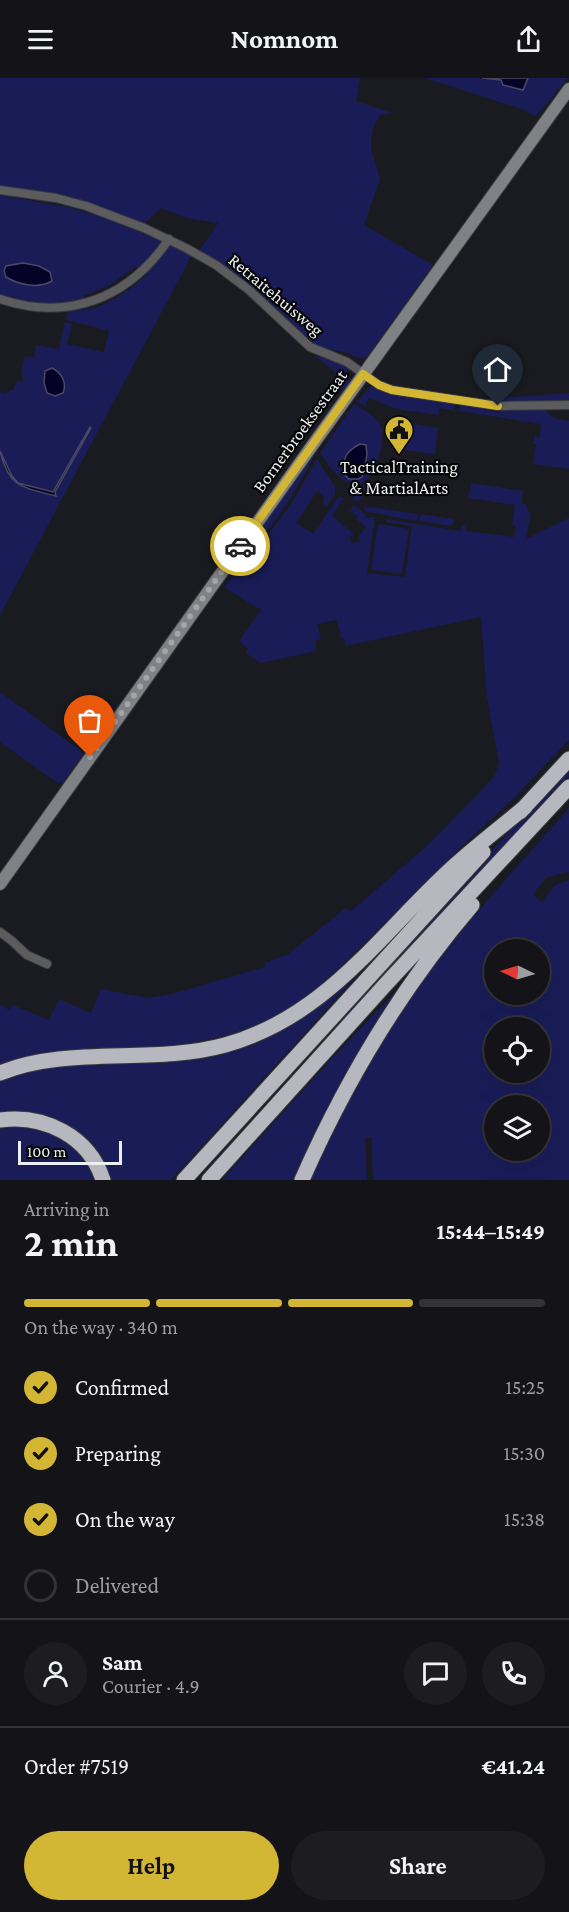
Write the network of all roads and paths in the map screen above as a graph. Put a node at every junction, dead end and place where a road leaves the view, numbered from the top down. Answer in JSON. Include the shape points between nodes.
{"nodes":[{"id":1,"x":569,"y":89,"type":"edge"},
{"id":2,"x":0,"y":190,"type":"edge"},
{"id":3,"x":169,"y":239,"type":"junction"},
{"id":4,"x":0,"y":299,"type":"edge"},
{"id":5,"x":363,"y":374,"type":"junction"},
{"id":6,"x":569,"y":405,"type":"edge"},
{"id":7,"x":569,"y":759,"type":"edge"},
{"id":8,"x":569,"y":787,"type":"edge"},
{"id":9,"x":525,"y":807,"type":"junction"},
{"id":10,"x":520,"y":840,"type":"junction"},
{"id":11,"x":0,"y":884,"type":"edge"},
{"id":12,"x":0,"y":932,"type":"edge"},
{"id":13,"x":47,"y":964,"type":"dead end"},
{"id":14,"x":0,"y":1073,"type":"edge"},
{"id":15,"x":0,"y":1120,"type":"edge"},
{"id":16,"x":103,"y":1180,"type":"edge"},
{"id":17,"x":184,"y":1180,"type":"edge"},
{"id":18,"x":209,"y":1180,"type":"edge"},
{"id":19,"x":302,"y":1180,"type":"edge"}],
"edges":[{"from":1,"to":5,"type":"main road","name":"Bornerbroeksestraat"},
{"from":2,"to":3,"type":"street","name":"Retraitehuisweg","via":[[86,206]]},
{"from":3,"to":4,"type":"street","via":[[135,278],[98,299],[75,306],[45,307]]},
{"from":3,"to":5,"type":"street","name":"Retraitehuisweg","via":[[226,272],[316,351],[346,362]]},
{"from":5,"to":6,"type":"street","name":"Retraitehuisweg","via":[[392,390],[482,404]]},
{"from":5,"to":11,"type":"main road","name":"Bornerbroeksestraat"},
{"from":7,"to":9,"type":"highway"},
{"from":8,"to":10,"type":"highway"},
{"from":9,"to":14,"type":"highway","via":[[452,868],[337,983],[280,1024],[224,1045],[190,1052],[43,1062]]},
{"from":9,"to":17,"type":"highway"},
{"from":10,"to":18,"type":"highway"},
{"from":10,"to":19,"type":"highway","via":[[508,863],[402,995],[350,1080]]},
{"from":12,"to":13,"type":"street","via":[[27,955]]},
{"from":15,"to":16,"type":"highway","via":[[36,1121],[69,1134],[92,1157]]}]}
